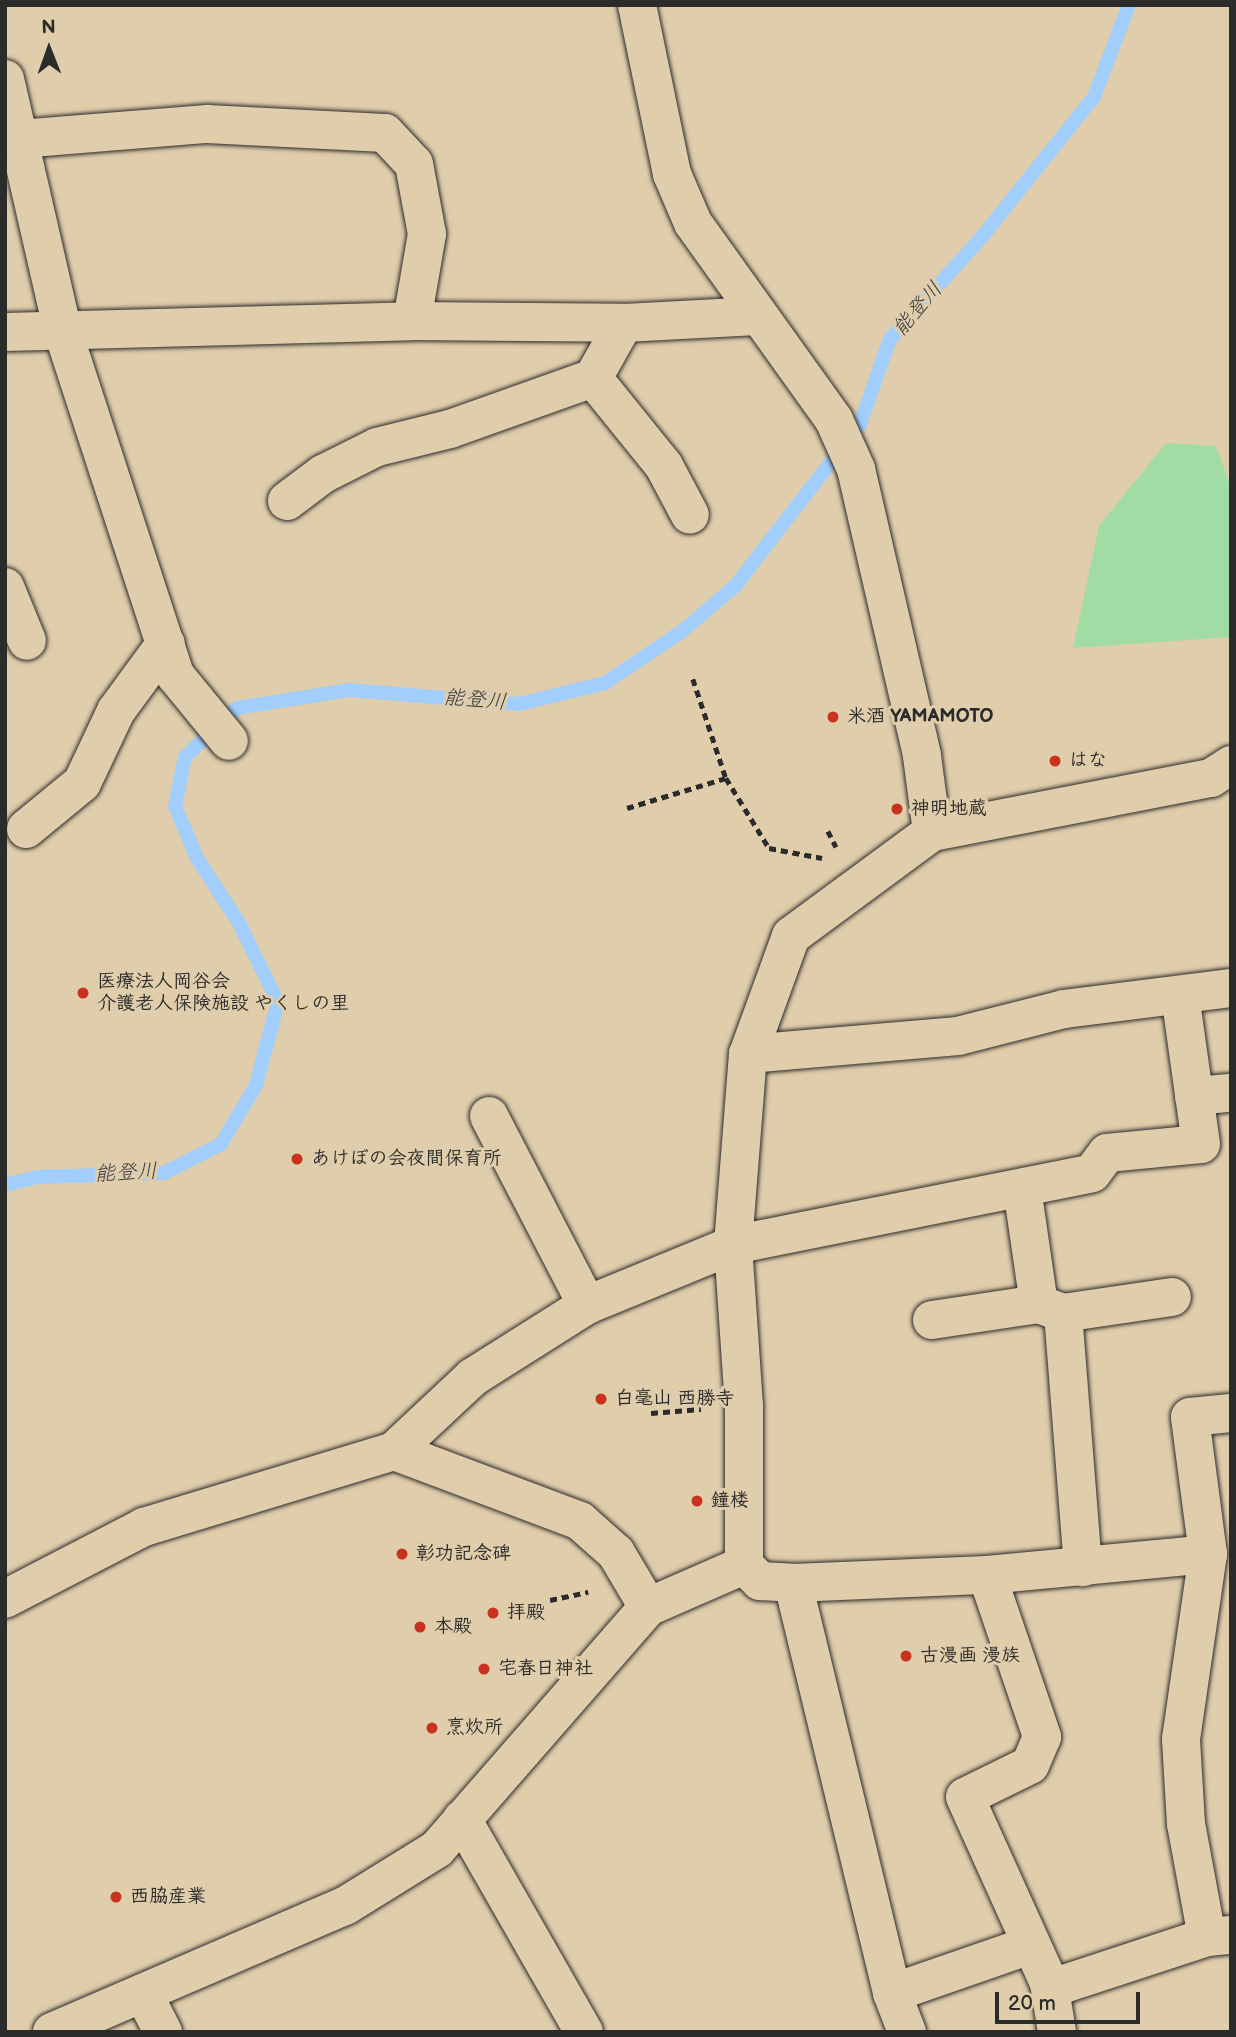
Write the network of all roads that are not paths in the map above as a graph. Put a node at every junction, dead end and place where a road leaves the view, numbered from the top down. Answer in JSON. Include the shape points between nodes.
{"nodes":[{"id":1,"x":637,"y":5,"type":"edge"},
{"id":2,"x":5,"y":79,"type":"edge"},
{"id":3,"x":19,"y":139,"type":"junction"},
{"id":4,"x":757,"y":316,"type":"junction"},
{"id":5,"x":412,"y":321,"type":"junction"},
{"id":6,"x":624,"y":323,"type":"junction"},
{"id":7,"x":63,"y":331,"type":"junction"},
{"id":8,"x":5,"y":332,"type":"edge"},
{"id":9,"x":593,"y":378,"type":"junction"},
{"id":10,"x":287,"y":501,"type":"dead end"},
{"id":11,"x":690,"y":515,"type":"dead end"},
{"id":12,"x":5,"y":587,"type":"edge"},
{"id":13,"x":27,"y":641,"type":"dead end"},
{"id":14,"x":171,"y":659,"type":"junction"},
{"id":15,"x":229,"y":741,"type":"dead end"},
{"id":16,"x":1231,"y":765,"type":"edge"},
{"id":17,"x":26,"y":829,"type":"dead end"},
{"id":18,"x":932,"y":832,"type":"junction"},
{"id":19,"x":1231,"y":988,"type":"edge"},
{"id":20,"x":1180,"y":995,"type":"junction"},
{"id":21,"x":748,"y":1054,"type":"junction"},
{"id":22,"x":1212,"y":1095,"type":"edge"},
{"id":23,"x":489,"y":1116,"type":"dead end"},
{"id":24,"x":1022,"y":1188,"type":"junction"},
{"id":25,"x":733,"y":1245,"type":"junction"},
{"id":26,"x":1172,"y":1297,"type":"dead end"},
{"id":27,"x":587,"y":1305,"type":"junction"},
{"id":28,"x":1051,"y":1309,"type":"junction"},
{"id":29,"x":932,"y":1320,"type":"dead end"},
{"id":30,"x":1231,"y":1413,"type":"edge"},
{"id":31,"x":394,"y":1451,"type":"junction"},
{"id":32,"x":1208,"y":1554,"type":"junction"},
{"id":33,"x":744,"y":1566,"type":"junction"},
{"id":34,"x":1083,"y":1567,"type":"junction"},
{"id":35,"x":988,"y":1575,"type":"junction"},
{"id":36,"x":793,"y":1583,"type":"junction"},
{"id":37,"x":5,"y":1599,"type":"edge"},
{"id":38,"x":648,"y":1607,"type":"junction"},
{"id":39,"x":462,"y":1819,"type":"junction"},
{"id":40,"x":1219,"y":1936,"type":"edge"},
{"id":41,"x":1031,"y":1945,"type":"junction"},
{"id":42,"x":1049,"y":1983,"type":"junction"},
{"id":43,"x":143,"y":1993,"type":"junction"},
{"id":44,"x":892,"y":1993,"type":"junction"},
{"id":45,"x":52,"y":2032,"type":"edge"},
{"id":46,"x":163,"y":2032,"type":"edge"},
{"id":47,"x":584,"y":2032,"type":"edge"},
{"id":48,"x":907,"y":2032,"type":"edge"},
{"id":49,"x":1057,"y":2032,"type":"edge"}],
"edges":[{"from":1,"to":4,"type":"street","via":[[672,174],[693,223]]},
{"from":2,"to":3,"type":"street"},
{"from":3,"to":5,"type":"street","via":[[207,124],[384,133],[414,164],[427,234]]},
{"from":3,"to":7,"type":"street"},
{"from":4,"to":6,"type":"street"},
{"from":4,"to":18,"type":"street","via":[[834,420],[856,469],[922,756]]},
{"from":5,"to":6,"type":"street"},
{"from":5,"to":7,"type":"street"},
{"from":6,"to":9,"type":"street"},
{"from":7,"to":8,"type":"street"},
{"from":7,"to":14,"type":"street"},
{"from":9,"to":10,"type":"street","via":[[450,429],[377,447],[323,474]]},
{"from":9,"to":11,"type":"street","via":[[664,466]]},
{"from":12,"to":13,"type":"street"},
{"from":14,"to":15,"type":"street"},
{"from":14,"to":17,"type":"street","via":[[116,711],[82,783]]},
{"from":16,"to":18,"type":"street","via":[[1211,778]]},
{"from":18,"to":21,"type":"street","via":[[791,936]]},
{"from":19,"to":20,"type":"street"},
{"from":20,"to":21,"type":"street","via":[[1064,1009],[958,1036]]},
{"from":20,"to":22,"type":"street"},
{"from":21,"to":25,"type":"street"},
{"from":22,"to":24,"type":"street","via":[[1201,1144],[1107,1153],[1092,1173]]},
{"from":23,"to":27,"type":"street"},
{"from":24,"to":25,"type":"street"},
{"from":24,"to":28,"type":"street"},
{"from":25,"to":27,"type":"street"},
{"from":25,"to":33,"type":"street","via":[[744,1405]]},
{"from":26,"to":28,"type":"street"},
{"from":27,"to":31,"type":"street","via":[[473,1377]]},
{"from":28,"to":29,"type":"street"},
{"from":28,"to":34,"type":"street"},
{"from":30,"to":32,"type":"street","via":[[1190,1417]]},
{"from":31,"to":37,"type":"street","via":[[144,1527]]},
{"from":31,"to":38,"type":"street","via":[[580,1521],[616,1553]]},
{"from":32,"to":34,"type":"street"},
{"from":32,"to":40,"type":"street","via":[[1181,1739],[1186,1824]]},
{"from":33,"to":36,"type":"street","via":[[760,1581]]},
{"from":33,"to":38,"type":"street"},
{"from":34,"to":35,"type":"street"},
{"from":35,"to":36,"type":"street"},
{"from":35,"to":41,"type":"street","via":[[1042,1737],[1030,1765],[965,1797]]},
{"from":36,"to":44,"type":"street"},
{"from":38,"to":39,"type":"street"},
{"from":39,"to":43,"type":"street","via":[[437,1849],[345,1906]]},
{"from":39,"to":47,"type":"street"},
{"from":40,"to":42,"type":"street","via":[[1064,1983]]},
{"from":41,"to":42,"type":"street"},
{"from":41,"to":44,"type":"street"},
{"from":42,"to":49,"type":"street"},
{"from":43,"to":45,"type":"street"},
{"from":43,"to":46,"type":"street"},
{"from":44,"to":48,"type":"street"}]}
